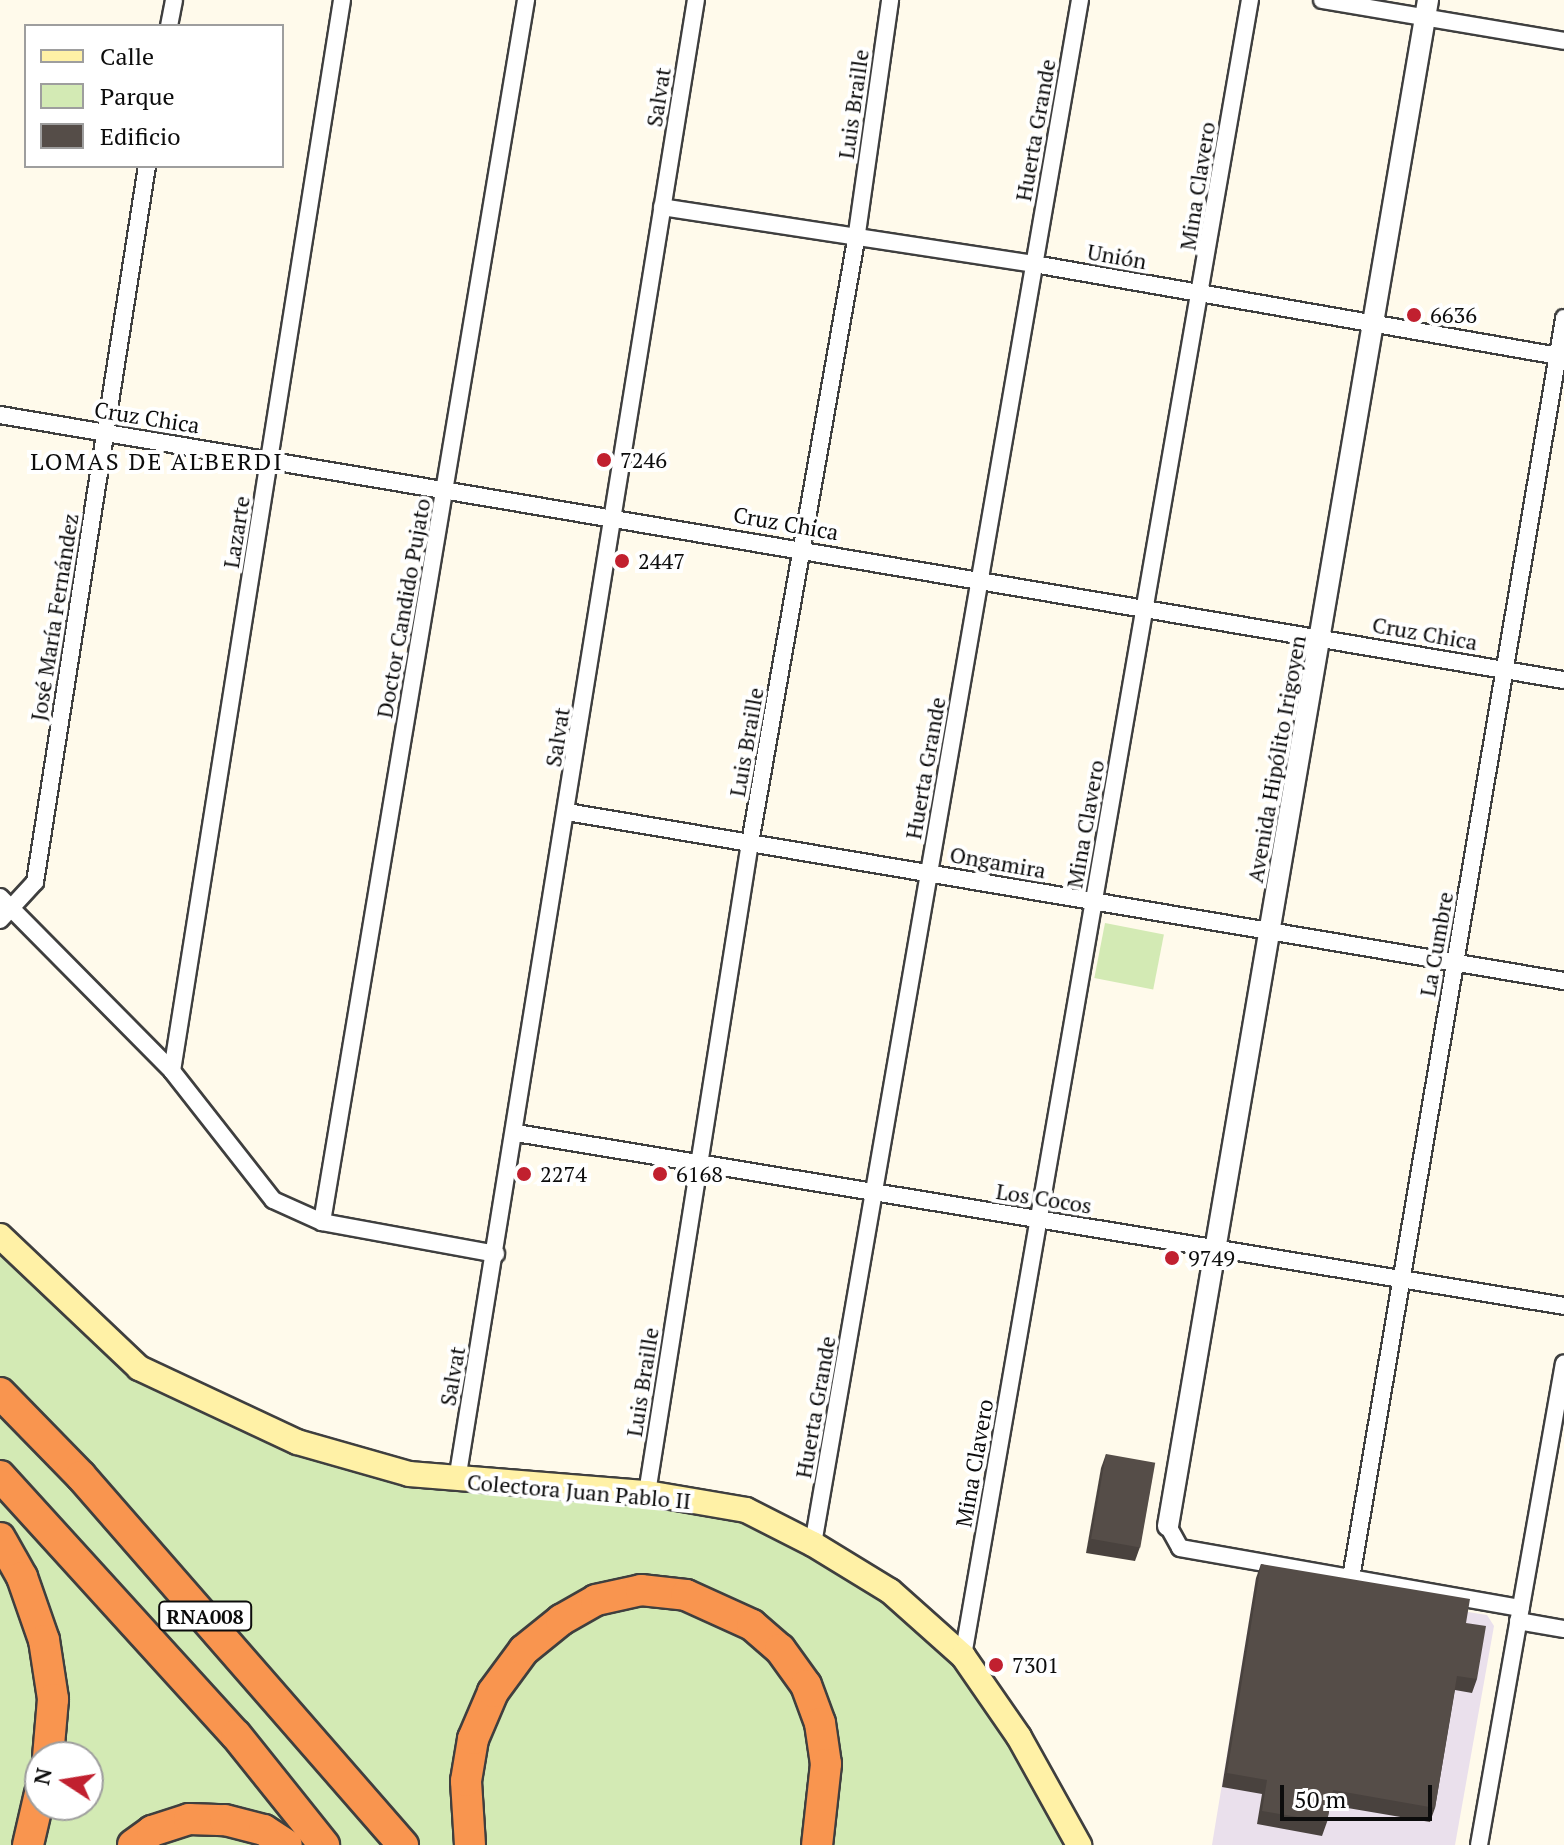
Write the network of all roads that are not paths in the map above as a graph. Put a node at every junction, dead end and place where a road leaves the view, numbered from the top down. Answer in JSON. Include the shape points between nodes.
{"nodes":[{"id":1,"x":174,"y":0,"type":"edge"},
{"id":2,"x":342,"y":0,"type":"edge"},
{"id":3,"x":526,"y":0,"type":"edge"},
{"id":4,"x":696,"y":0,"type":"edge"},
{"id":5,"x":890,"y":0,"type":"edge"},
{"id":6,"x":1080,"y":0,"type":"edge"},
{"id":7,"x":1250,"y":0,"type":"edge"},
{"id":8,"x":1322,"y":0,"type":"edge"},
{"id":9,"x":1426,"y":9,"type":"edge"},
{"id":10,"x":169,"y":24,"type":"edge"},
{"id":11,"x":1564,"y":41,"type":"edge"},
{"id":12,"x":147,"y":168,"type":"edge"},
{"id":13,"x":662,"y":207,"type":"junction"},
{"id":14,"x":856,"y":240,"type":"junction"},
{"id":15,"x":1034,"y":264,"type":"junction"},
{"id":16,"x":1202,"y":294,"type":"junction"},
{"id":17,"x":1564,"y":318,"type":"edge"},
{"id":18,"x":1372,"y":324,"type":"junction"},
{"id":19,"x":1561,"y":356,"type":"edge"},
{"id":20,"x":0,"y":415,"type":"edge"},
{"id":21,"x":105,"y":432,"type":"junction"},
{"id":22,"x":269,"y":459,"type":"junction"},
{"id":23,"x":445,"y":488,"type":"junction"},
{"id":24,"x":613,"y":516,"type":"junction"},
{"id":25,"x":803,"y":548,"type":"junction"},
{"id":26,"x":980,"y":579,"type":"junction"},
{"id":27,"x":1144,"y":607,"type":"junction"},
{"id":28,"x":1323,"y":638,"type":"junction"},
{"id":29,"x":1504,"y":670,"type":"junction"},
{"id":30,"x":1564,"y":680,"type":"edge"},
{"id":31,"x":567,"y":812,"type":"junction"},
{"id":32,"x":750,"y":843,"type":"junction"},
{"id":33,"x":929,"y":873,"type":"junction"},
{"id":34,"x":1094,"y":901,"type":"junction"},
{"id":35,"x":4,"y":909,"type":"edge"},
{"id":36,"x":1270,"y":931,"type":"junction"},
{"id":37,"x":1455,"y":962,"type":"junction"},
{"id":38,"x":1564,"y":981,"type":"edge"},
{"id":39,"x":172,"y":1071,"type":"junction"},
{"id":40,"x":516,"y":1133,"type":"junction"},
{"id":41,"x":700,"y":1164,"type":"junction"},
{"id":42,"x":874,"y":1192,"type":"junction"},
{"id":43,"x":1039,"y":1219,"type":"junction"},
{"id":44,"x":322,"y":1222,"type":"junction"},
{"id":45,"x":0,"y":1236,"type":"edge"},
{"id":46,"x":1216,"y":1248,"type":"junction"},
{"id":47,"x":496,"y":1254,"type":"junction"},
{"id":48,"x":1401,"y":1279,"type":"junction"},
{"id":49,"x":1564,"y":1306,"type":"edge"},
{"id":50,"x":1564,"y":1363,"type":"edge"},
{"id":51,"x":0,"y":1393,"type":"edge"},
{"id":52,"x":0,"y":1476,"type":"edge"},
{"id":53,"x":457,"y":1480,"type":"junction"},
{"id":54,"x":647,"y":1493,"type":"junction"},
{"id":55,"x":1168,"y":1526,"type":"joint"},
{"id":56,"x":0,"y":1538,"type":"edge"},
{"id":57,"x":813,"y":1544,"type":"junction"},
{"id":58,"x":1351,"y":1578,"type":"junction"},
{"id":59,"x":1520,"y":1614,"type":"junction"},
{"id":60,"x":1564,"y":1629,"type":"edge"},
{"id":61,"x":963,"y":1656,"type":"junction"},
{"id":62,"x":49,"y":1741,"type":"edge"},
{"id":63,"x":1066,"y":1816,"type":"junction"},
{"id":64,"x":34,"y":1821,"type":"edge"},
{"id":65,"x":28,"y":1845,"type":"edge"},
{"id":66,"x":133,"y":1845,"type":"edge"},
{"id":67,"x":287,"y":1845,"type":"edge"},
{"id":68,"x":324,"y":1845,"type":"edge"},
{"id":69,"x":403,"y":1845,"type":"edge"},
{"id":70,"x":470,"y":1845,"type":"edge"},
{"id":71,"x":817,"y":1845,"type":"edge"},
{"id":72,"x":1079,"y":1845,"type":"edge"},
{"id":73,"x":1096,"y":1845,"type":"edge"},
{"id":74,"x":1479,"y":1845,"type":"edge"}],
"edges":[{"from":1,"to":10,"type":"street"},
{"from":2,"to":22,"type":"street","name":"Lazarte"},
{"from":3,"to":23,"type":"street","name":"Doctor Candido Pujato"},
{"from":4,"to":13,"type":"street","name":"Salvat"},
{"from":5,"to":14,"type":"street","name":"Luis Braille"},
{"from":6,"to":15,"type":"street","name":"Huerta Grande"},
{"from":7,"to":16,"type":"street","name":"Mina Clavero"},
{"from":8,"to":9,"type":"street"},
{"from":9,"to":11,"type":"street"},
{"from":9,"to":18,"type":"street","name":"Avenida Hipólito Irigoyen"},
{"from":12,"to":21,"type":"street","name":"José María Fernández"},
{"from":13,"to":14,"type":"street","name":"Unión"},
{"from":13,"to":24,"type":"street","name":"Salvat"},
{"from":14,"to":15,"type":"street","name":"Unión"},
{"from":14,"to":25,"type":"street","name":"Luis Braille"},
{"from":15,"to":16,"type":"street","name":"Unión"},
{"from":15,"to":26,"type":"street","name":"Huerta Grande"},
{"from":16,"to":18,"type":"street","name":"Unión"},
{"from":16,"to":27,"type":"street","name":"Mina Clavero"},
{"from":17,"to":19,"type":"street","name":"La Cumbre"},
{"from":18,"to":19,"type":"street","name":"Unión"},
{"from":18,"to":28,"type":"street","name":"Avenida Hipólito Irigoyen"},
{"from":19,"to":29,"type":"street","name":"La Cumbre"},
{"from":20,"to":21,"type":"street","name":"Cruz Chica"},
{"from":21,"to":22,"type":"street","name":"Cruz Chica"},
{"from":21,"to":35,"type":"street","name":"José María Fernández","via":[[35,882]]},
{"from":22,"to":23,"type":"street","name":"Cruz Chica"},
{"from":22,"to":39,"type":"street","name":"Lazarte"},
{"from":23,"to":24,"type":"street","name":"Cruz Chica"},
{"from":23,"to":44,"type":"street","name":"Doctor Candido Pujato"},
{"from":24,"to":25,"type":"street","name":"Cruz Chica"},
{"from":24,"to":31,"type":"street","name":"Salvat"},
{"from":25,"to":26,"type":"street","name":"Cruz Chica"},
{"from":25,"to":32,"type":"street","name":"Luis Braille"},
{"from":26,"to":27,"type":"street","name":"Cruz Chica"},
{"from":26,"to":33,"type":"street","name":"Huerta Grande"},
{"from":27,"to":28,"type":"street","name":"Cruz Chica"},
{"from":27,"to":34,"type":"street","name":"Mina Clavero"},
{"from":28,"to":29,"type":"street","name":"Cruz Chica"},
{"from":28,"to":36,"type":"street","name":"Avenida Hipólito Irigoyen"},
{"from":29,"to":30,"type":"street","name":"Cruz Chica"},
{"from":29,"to":37,"type":"street","name":"La Cumbre"},
{"from":31,"to":32,"type":"street","name":"Ongamira"},
{"from":31,"to":40,"type":"street","name":"Salvat"},
{"from":32,"to":33,"type":"street","name":"Ongamira"},
{"from":32,"to":41,"type":"street","name":"Luis Braille"},
{"from":33,"to":34,"type":"street","name":"Ongamira"},
{"from":33,"to":42,"type":"street","name":"Huerta Grande"},
{"from":34,"to":36,"type":"street","name":"Ongamira"},
{"from":34,"to":43,"type":"street","name":"Mina Clavero"},
{"from":35,"to":39,"type":"street"},
{"from":36,"to":37,"type":"street","name":"Ongamira"},
{"from":36,"to":46,"type":"street","name":"Avenida Hipólito Irigoyen"},
{"from":37,"to":38,"type":"street","name":"Ongamira"},
{"from":37,"to":48,"type":"street","name":"La Cumbre"},
{"from":39,"to":44,"type":"street","via":[[273,1200]]},
{"from":40,"to":41,"type":"street","name":"Los Cocos"},
{"from":40,"to":47,"type":"street","name":"Salvat"},
{"from":41,"to":42,"type":"street","name":"Los Cocos"},
{"from":41,"to":54,"type":"street","name":"Luis Braille"},
{"from":42,"to":43,"type":"street","name":"Los Cocos"},
{"from":42,"to":57,"type":"street","name":"Huerta Grande"},
{"from":43,"to":46,"type":"street","name":"Los Cocos"},
{"from":43,"to":61,"type":"street","name":"Mina Clavero"},
{"from":44,"to":47,"type":"street"},
{"from":45,"to":53,"type":"main road","name":"Colectora Juan Pablo II","via":[[139,1368],[297,1442],[409,1474]]},
{"from":46,"to":48,"type":"street","name":"Los Cocos"},
{"from":46,"to":55,"type":"street","name":"Avenida Hipólito Irigoyen"},
{"from":47,"to":53,"type":"street","name":"Salvat"},
{"from":48,"to":49,"type":"street","name":"Los Cocos"},
{"from":48,"to":58,"type":"street","name":"La Cumbre"},
{"from":50,"to":59,"type":"street"},
{"from":51,"to":69,"type":"highway","number":"RNA008","via":[[81,1476]]},
{"from":52,"to":68,"type":"highway","number":"RNA008","via":[[236,1735]]},
{"from":53,"to":54,"type":"main road","name":"Colectora Juan Pablo II"},
{"from":54,"to":57,"type":"main road","name":"Colectora Juan Pablo II","via":[[746,1510]]},
{"from":55,"to":58,"type":"street","via":[[1180,1548]]},
{"from":56,"to":62,"type":"highway","via":[[22,1577],[44,1640],[53,1699]]},
{"from":57,"to":61,"type":"main road","name":"Colectora Juan Pablo II","via":[[890,1591]]},
{"from":58,"to":59,"type":"street"},
{"from":59,"to":60,"type":"street"},
{"from":59,"to":74,"type":"street"},
{"from":61,"to":63,"type":"main road","name":"Colectora Juan Pablo II"},
{"from":63,"to":72,"type":"main road","name":"Colectora Juan Pablo II"},
{"from":63,"to":73,"type":"main road"},
{"from":64,"to":65,"type":"highway"},
{"from":66,"to":67,"type":"highway","via":[[152,1831],[189,1819],[225,1820],[264,1830]]},
{"from":70,"to":71,"type":"highway","via":[[466,1781],[473,1739],[493,1692],[524,1650],[561,1620],[596,1600],[641,1590],[686,1595],[752,1625],[780,1649],[806,1685],[820,1723],[826,1764]]}]}
